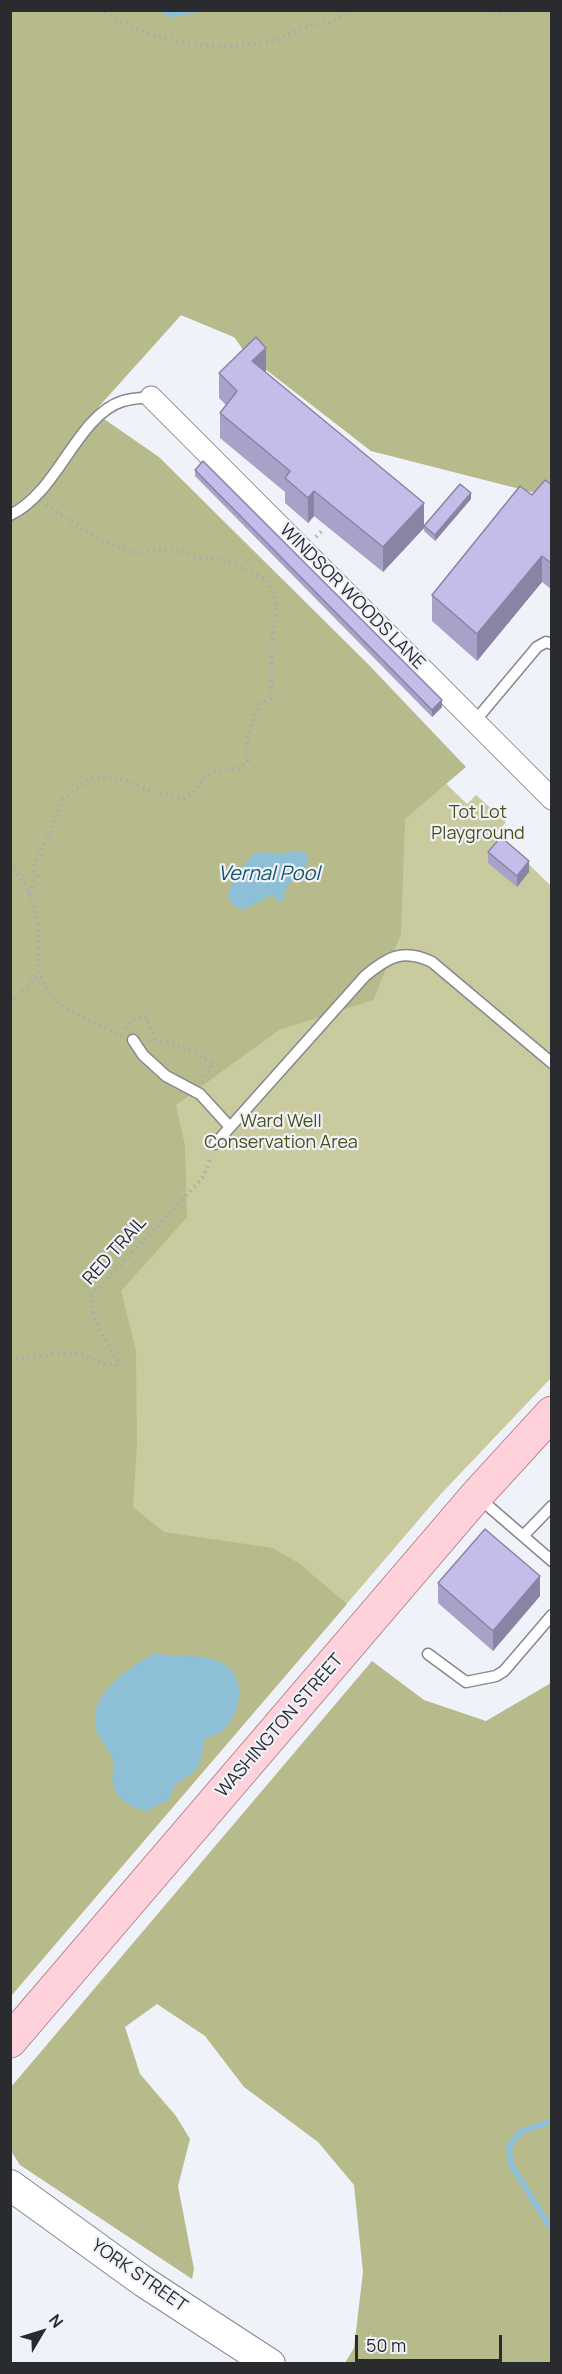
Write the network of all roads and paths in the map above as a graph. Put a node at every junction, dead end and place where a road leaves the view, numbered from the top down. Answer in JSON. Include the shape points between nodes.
{"nodes":[{"id":1,"x":99,"y":10,"type":"edge"},
{"id":2,"x":347,"y":10,"type":"edge"},
{"id":3,"x":482,"y":10,"type":"edge"},
{"id":4,"x":529,"y":10,"type":"edge"},
{"id":5,"x":151,"y":397,"type":"joint"},
{"id":6,"x":38,"y":500,"type":"dead end"},
{"id":7,"x":10,"y":515,"type":"edge"},
{"id":8,"x":552,"y":644,"type":"edge"},
{"id":9,"x":475,"y":721,"type":"junction"},
{"id":10,"x":552,"y":799,"type":"edge"},
{"id":11,"x":10,"y":864,"type":"edge"},
{"id":12,"x":29,"y":893,"type":"junction"},
{"id":13,"x":39,"y":974,"type":"junction"},
{"id":14,"x":10,"y":1005,"type":"edge"},
{"id":15,"x":121,"y":1035,"type":"junction"},
{"id":16,"x":155,"y":1039,"type":"junction"},
{"id":17,"x":133,"y":1040,"type":"junction"},
{"id":18,"x":552,"y":1063,"type":"edge"},
{"id":19,"x":197,"y":1091,"type":"junction"},
{"id":20,"x":230,"y":1127,"type":"junction"},
{"id":21,"x":213,"y":1145,"type":"joint"},
{"id":22,"x":10,"y":1358,"type":"edge"},
{"id":23,"x":552,"y":1413,"type":"edge"},
{"id":24,"x":476,"y":1496,"type":"junction"},
{"id":25,"x":552,"y":1506,"type":"edge"},
{"id":26,"x":523,"y":1536,"type":"junction"},
{"id":27,"x":552,"y":1562,"type":"edge"},
{"id":28,"x":552,"y":1615,"type":"edge"},
{"id":29,"x":428,"y":1654,"type":"dead end"},
{"id":30,"x":10,"y":2041,"type":"edge"},
{"id":31,"x":10,"y":2185,"type":"edge"},
{"id":32,"x":270,"y":2364,"type":"edge"}],
"edges":[{"from":1,"to":2,"type":"path","via":[[117,23],[153,36],[218,46],[282,38],[306,28],[331,24]]},
{"from":3,"to":4,"type":"path"},
{"from":5,"to":7,"type":"lane","via":[[123,401],[106,411],[87,428],[45,487],[25,507]]},
{"from":5,"to":9,"type":"street","name":"WINDSOR WOODS LANE"},
{"from":6,"to":12,"type":"path","via":[[99,539],[135,554],[172,549],[221,559],[265,578],[278,605],[272,638],[271,698],[259,704],[247,735],[248,762],[204,777],[196,791],[184,798],[153,792],[115,776],[89,779],[62,800],[33,869],[37,876]]},
{"from":8,"to":9,"type":"lane","via":[[546,642],[537,647]]},
{"from":9,"to":10,"type":"street","name":"WINDSOR WOODS LANE"},
{"from":11,"to":12,"type":"path"},
{"from":12,"to":13,"type":"path","via":[[38,927]]},
{"from":13,"to":14,"type":"path"},
{"from":13,"to":15,"type":"path","via":[[46,988],[73,1012]]},
{"from":15,"to":16,"type":"path","via":[[130,1021],[141,1016],[150,1022]]},
{"from":15,"to":17,"type":"path"},
{"from":16,"to":17,"type":"path"},
{"from":16,"to":19,"type":"path","via":[[213,1063]]},
{"from":17,"to":19,"type":"lane","via":[[166,1076]]},
{"from":18,"to":20,"type":"lane","via":[[432,962],[411,954],[402,955],[380,964],[365,976]]},
{"from":19,"to":20,"type":"lane"},
{"from":20,"to":21,"type":"lane"},
{"from":21,"to":22,"type":"path","name":"RED TRAIL","via":[[204,1176],[91,1296],[102,1335],[118,1365],[72,1353]]},
{"from":23,"to":24,"type":"main road","name":"WASHINGTON STREET"},
{"from":24,"to":26,"type":"lane"},
{"from":24,"to":30,"type":"main road","name":"WASHINGTON STREET"},
{"from":25,"to":26,"type":"lane"},
{"from":26,"to":27,"type":"lane"},
{"from":28,"to":29,"type":"lane","via":[[496,1676],[466,1682]]},
{"from":31,"to":32,"type":"street","name":"YORK STREET","via":[[144,2282]]}]}
